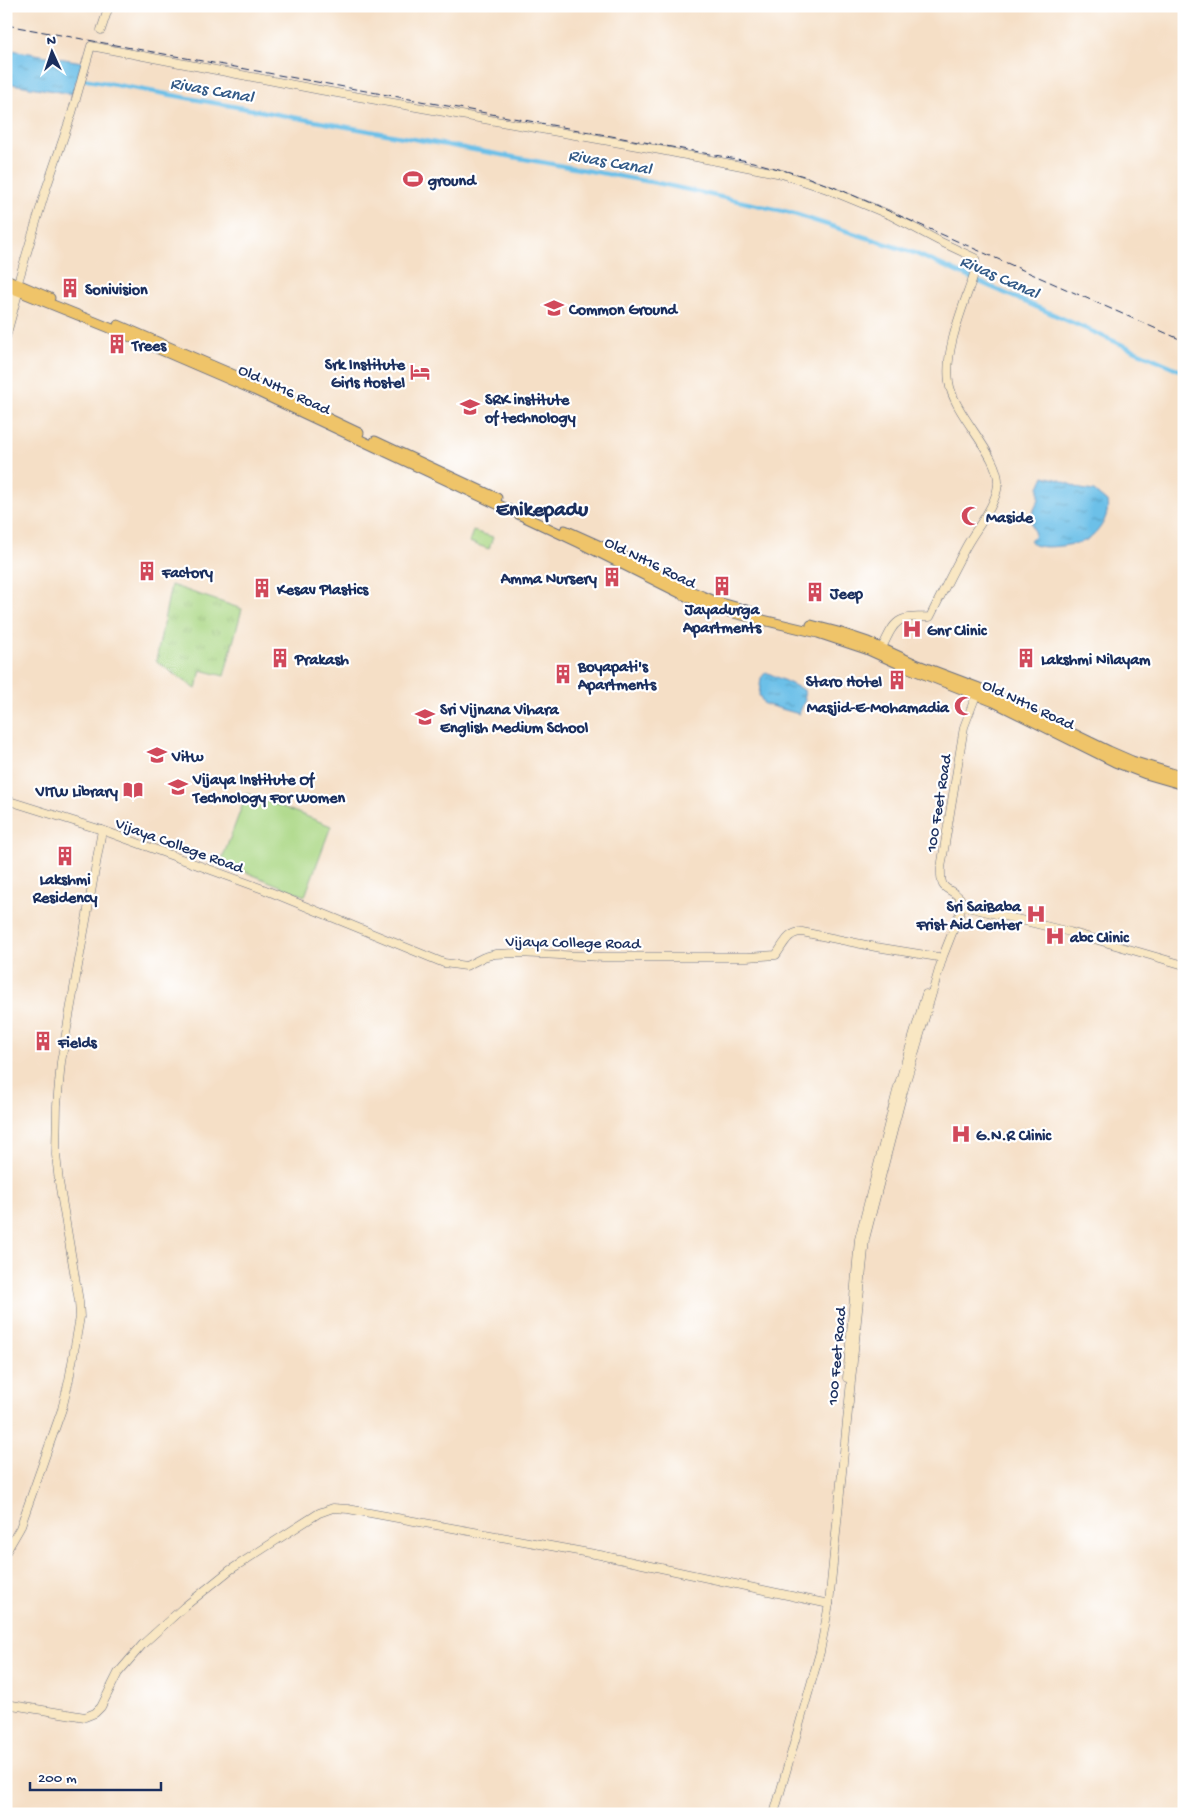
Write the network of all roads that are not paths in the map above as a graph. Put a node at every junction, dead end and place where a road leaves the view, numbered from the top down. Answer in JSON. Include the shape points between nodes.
{"nodes":[{"id":1,"x":109,"y":6,"type":"edge"},
{"id":2,"x":101,"y":30,"type":"dead end"},
{"id":3,"x":6,"y":280,"type":"edge"},
{"id":4,"x":15,"y":286,"type":"edge"},
{"id":5,"x":6,"y":312,"type":"edge"},
{"id":6,"x":6,"y":337,"type":"edge"},
{"id":7,"x":882,"y":648,"type":"junction"},
{"id":8,"x":978,"y":691,"type":"junction"},
{"id":9,"x":1184,"y":777,"type":"edge"},
{"id":10,"x":1184,"y":784,"type":"edge"},
{"id":11,"x":6,"y":800,"type":"edge"},
{"id":12,"x":102,"y":830,"type":"junction"},
{"id":13,"x":959,"y":906,"type":"junction"},
{"id":14,"x":938,"y":957,"type":"junction"},
{"id":15,"x":1184,"y":964,"type":"edge"},
{"id":16,"x":6,"y":1552,"type":"edge"},
{"id":17,"x":826,"y":1604,"type":"junction"},
{"id":18,"x":6,"y":1704,"type":"edge"},
{"id":19,"x":769,"y":1814,"type":"edge"},
{"id":20,"x":774,"y":1814,"type":"edge"}],
"edges":[{"from":1,"to":2,"type":"street"},
{"from":3,"to":4,"type":"main road","name":"Old NH16 Road"},
{"from":4,"to":5,"type":"street"},
{"from":4,"to":6,"type":"street"},
{"from":4,"to":7,"type":"main road","name":"Old NH16 Road","via":[[134,331],[254,383],[714,601],[838,632]]},
{"from":4,"to":7,"type":"street","via":[[74,108],[91,46],[782,174],[890,215],[975,258],[976,268],[955,329],[948,381],[951,393],[996,469],[998,482],[992,501],[930,617],[900,620]]},
{"from":4,"to":8,"type":"main road","name":"Old NH16 Road","via":[[254,390],[690,598],[729,612],[845,641]]},
{"from":7,"to":8,"type":"main road","name":"Old NH16 Road"},
{"from":8,"to":9,"type":"main road","name":"Old NH16 Road","via":[[1132,761]]},
{"from":8,"to":10,"type":"main road","name":"Old NH16 Road","via":[[1115,762]]},
{"from":8,"to":13,"type":"street","name":"100 Feet Road","via":[[964,727],[941,868],[944,887],[958,895]]},
{"from":11,"to":12,"type":"street"},
{"from":12,"to":14,"type":"street","name":"Vijaya College Road","via":[[263,888],[417,953],[458,965],[466,966],[484,957],[511,953],[603,957],[776,955],[795,932]]},
{"from":12,"to":16,"type":"street","via":[[61,1062],[57,1105],[58,1182],[80,1301],[80,1317],[62,1409],[20,1528]]},
{"from":13,"to":14,"type":"street","name":"100 Feet Road"},
{"from":13,"to":15,"type":"street","via":[[1070,932]]},
{"from":13,"to":17,"type":"street","name":"100 Feet Road","via":[[960,913],[943,956],[903,1092],[865,1240]]},
{"from":14,"to":17,"type":"street","name":"100 Feet Road","via":[[898,1087],[859,1239]]},
{"from":17,"to":18,"type":"street","via":[[600,1555],[333,1508],[319,1513],[230,1570],[184,1608],[143,1644],[118,1672],[95,1713],[85,1717]]},
{"from":17,"to":19,"type":"street","name":"100 Feet Road","via":[[817,1650]]},
{"from":17,"to":20,"type":"street","name":"100 Feet Road","via":[[820,1652]]}]}
